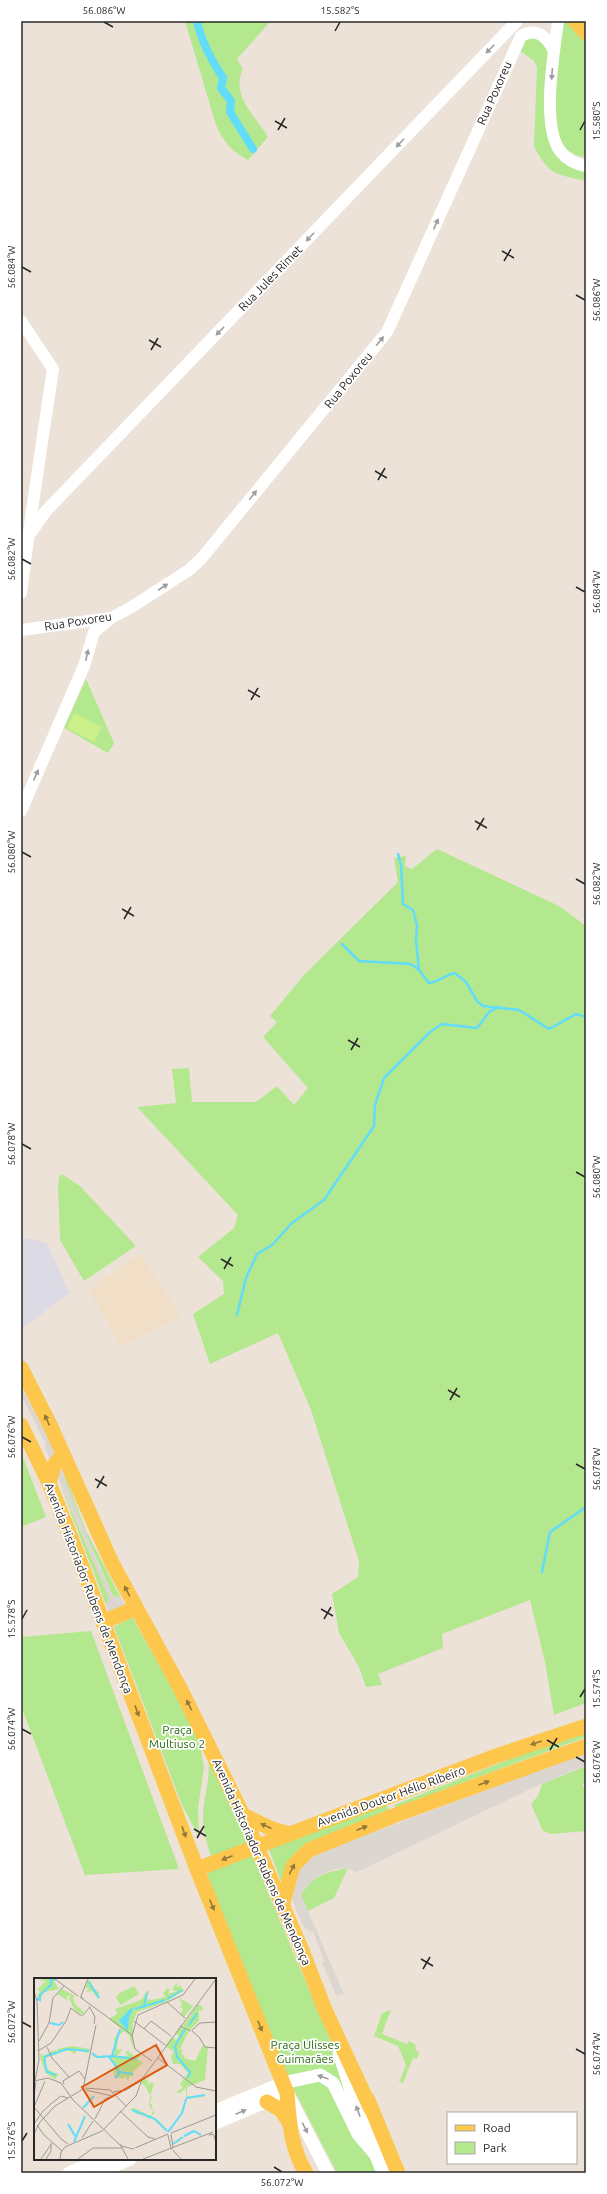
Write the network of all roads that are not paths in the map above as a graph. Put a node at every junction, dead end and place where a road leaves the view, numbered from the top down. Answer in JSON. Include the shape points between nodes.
{"nodes":[{"id":1,"x":517,"y":21,"type":"edge"},
{"id":2,"x":558,"y":21,"type":"edge"},
{"id":3,"x":575,"y":21,"type":"edge"},
{"id":4,"x":586,"y":34,"type":"edge"},
{"id":5,"x":554,"y":52,"type":"junction"},
{"id":6,"x":586,"y":166,"type":"edge"},
{"id":7,"x":21,"y":321,"type":"edge"},
{"id":8,"x":35,"y":494,"type":"junction"},
{"id":9,"x":46,"y":511,"type":"junction"},
{"id":10,"x":27,"y":538,"type":"junction"},
{"id":11,"x":21,"y":592,"type":"edge"},
{"id":12,"x":111,"y":618,"type":"junction"},
{"id":13,"x":21,"y":630,"type":"edge"},
{"id":14,"x":21,"y":811,"type":"edge"},
{"id":15,"x":21,"y":1368,"type":"edge"},
{"id":16,"x":21,"y":1425,"type":"edge"},
{"id":17,"x":63,"y":1455,"type":"junction"},
{"id":18,"x":49,"y":1483,"type":"junction"},
{"id":19,"x":136,"y":1608,"type":"junction"},
{"id":20,"x":103,"y":1622,"type":"junction"},
{"id":21,"x":586,"y":1726,"type":"edge"},
{"id":22,"x":586,"y":1746,"type":"edge"},
{"id":23,"x":385,"y":1798,"type":"junction"},
{"id":24,"x":243,"y":1815,"type":"junction"},
{"id":25,"x":393,"y":1816,"type":"junction"},
{"id":26,"x":290,"y":1834,"type":"junction"},
{"id":27,"x":256,"y":1846,"type":"junction"},
{"id":28,"x":197,"y":1869,"type":"junction"},
{"id":29,"x":282,"y":1906,"type":"junction"},
{"id":30,"x":325,"y":2010,"type":"junction"},
{"id":31,"x":345,"y":2031,"type":"dead end"},
{"id":32,"x":285,"y":2088,"type":"junction"},
{"id":33,"x":267,"y":2102,"type":"junction"},
{"id":34,"x":372,"y":2109,"type":"junction"},
{"id":35,"x":216,"y":2111,"type":"edge"},
{"id":36,"x":216,"y":2123,"type":"edge"},
{"id":37,"x":290,"y":2123,"type":"junction"},
{"id":38,"x":375,"y":2154,"type":"junction"},
{"id":39,"x":100,"y":2160,"type":"edge"},
{"id":40,"x":128,"y":2160,"type":"edge"},
{"id":41,"x":69,"y":2173,"type":"edge"},
{"id":42,"x":97,"y":2173,"type":"edge"},
{"id":43,"x":306,"y":2173,"type":"edge"},
{"id":44,"x":328,"y":2173,"type":"edge"},
{"id":45,"x":383,"y":2173,"type":"edge"},
{"id":46,"x":398,"y":2173,"type":"edge"}],
"edges":[{"from":1,"to":9,"type":"street","name":"Rua Jules Rimet","one_way":true},
{"from":2,"to":5,"type":"street"},
{"from":3,"to":4,"type":"main road"},
{"from":5,"to":6,"type":"street","one_way":true,"via":[[550,104],[552,133],[563,156],[574,163]]},
{"from":12,"to":5,"type":"street","name":"Rua Poxoreu","one_way":true,"via":[[189,570],[201,559],[387,332],[519,39],[529,32],[538,33],[547,40]]},
{"from":7,"to":8,"type":"street","via":[[53,369]]},
{"from":8,"to":9,"type":"street","via":[[37,502]]},
{"from":8,"to":10,"type":"street"},
{"from":9,"to":10,"type":"street","name":"Rua Jules Rimet"},
{"from":10,"to":11,"type":"street"},
{"from":12,"to":13,"type":"street","name":"Rua Poxoreu"},
{"from":14,"to":12,"type":"street","one_way":true,"via":[[84,666],[94,632]]},
{"from":17,"to":15,"type":"main road","name":"Avenida Historiador Rubens de Mendonça","one_way":true},
{"from":16,"to":18,"type":"main road","name":"Avenida Historiador Rubens de Mendonça"},
{"from":17,"to":18,"type":"main road","via":[[54,1465]]},
{"from":19,"to":17,"type":"main road","name":"Avenida Historiador Rubens de Mendonça","one_way":true,"via":[[94,1525]]},
{"from":18,"to":20,"type":"main road","name":"Avenida Historiador Rubens de Mendonça"},
{"from":19,"to":20,"type":"main road"},
{"from":24,"to":19,"type":"main road","name":"Avenida Historiador Rubens de Mendonça","one_way":true,"via":[[180,1688]]},
{"from":20,"to":28,"type":"main road","name":"Avenida Historiador Rubens de Mendonça","one_way":true},
{"from":21,"to":23,"type":"main road","name":"Avenida Doutor Hélio Ribeiro","one_way":true},
{"from":25,"to":22,"type":"main road","name":"Avenida Doutor Hélio Ribeiro","one_way":true},
{"from":23,"to":25,"type":"main road"},
{"from":23,"to":26,"type":"main road","name":"Avenida Doutor Hélio Ribeiro"},
{"from":26,"to":24,"type":"main road","one_way":true,"via":[[272,1829]]},
{"from":24,"to":27,"type":"main road","name":"Avenida Historiador Rubens de Mendonça"},
{"from":29,"to":25,"type":"main road","name":"Avenida Doutor Hélio Ribeiro","one_way":true,"via":[[293,1866],[309,1850]]},
{"from":26,"to":27,"type":"main road","name":"Avenida Doutor Hélio Ribeiro"},
{"from":27,"to":28,"type":"main road","name":"Avenida Doutor Hélio Ribeiro","one_way":true},
{"from":27,"to":29,"type":"main road","name":"Avenida Historiador Rubens de Mendonça"},
{"from":28,"to":32,"type":"main road","name":"Avenida Historiador Rubens de Mendonça","one_way":true},
{"from":29,"to":30,"type":"main road","name":"Avenida Historiador Rubens de Mendonça"},
{"from":30,"to":34,"type":"main road"},
{"from":38,"to":30,"type":"main road","name":"Avenida Historiador Rubens de Mendonça","one_way":true,"via":[[354,2100]]},
{"from":31,"to":34,"type":"main road"},
{"from":32,"to":33,"type":"main road"},
{"from":32,"to":35,"type":"main road"},
{"from":32,"to":37,"type":"main road"},
{"from":38,"to":32,"type":"main road","one_way":true,"via":[[358,2134],[328,2078],[315,2075]]},
{"from":32,"to":44,"type":"main road","name":"Avenida Historiador Rubens de Mendonça","one_way":true},
{"from":36,"to":33,"type":"main road","one_way":true},
{"from":33,"to":37,"type":"main road","via":[[281,2110]]},
{"from":34,"to":46,"type":"main road"},
{"from":37,"to":43,"type":"main road","via":[[295,2150]]},
{"from":38,"to":45,"type":"main road","name":"Avenida Historiador Rubens de Mendonça"},
{"from":39,"to":41,"type":"main road"},
{"from":40,"to":42,"type":"main road"}]}
